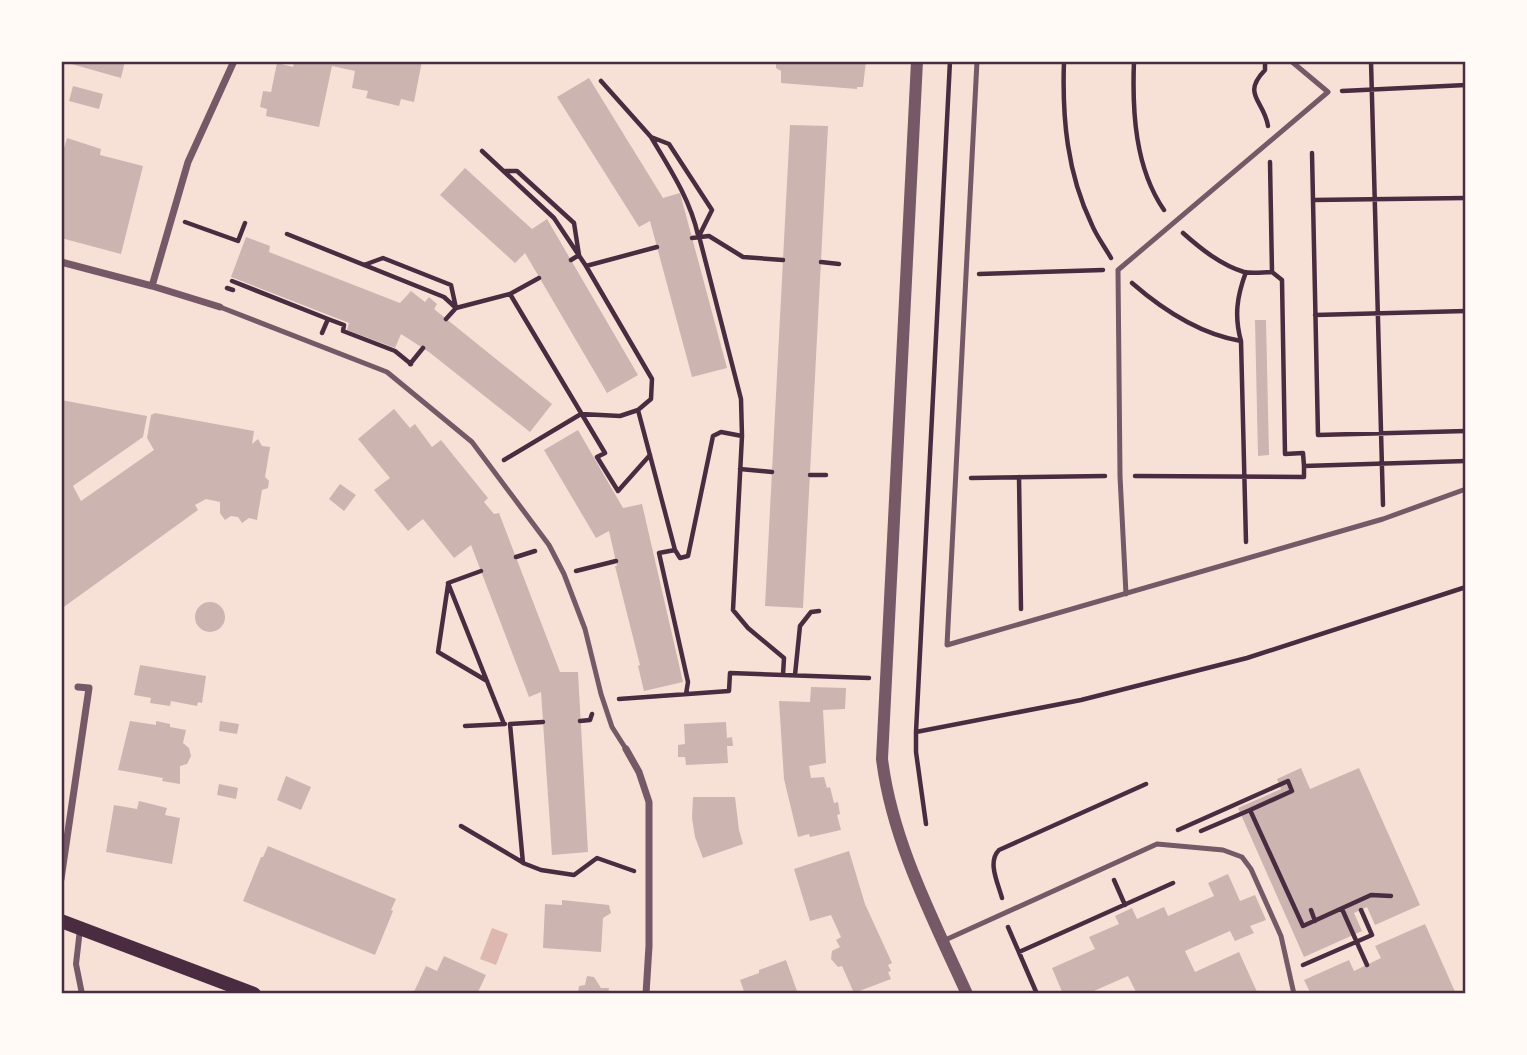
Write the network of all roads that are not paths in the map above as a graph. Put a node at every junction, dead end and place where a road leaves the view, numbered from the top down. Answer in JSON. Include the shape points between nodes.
{"nodes":[{"id":1,"x":234,"y":61,"type":"edge"},
{"id":2,"x":917,"y":61,"type":"edge"},
{"id":3,"x":976,"y":61,"type":"edge"},
{"id":4,"x":1291,"y":61,"type":"edge"},
{"id":5,"x":61,"y":262,"type":"edge"},
{"id":6,"x":152,"y":286,"type":"junction"},
{"id":7,"x":220,"y":307,"type":"joint"},
{"id":8,"x":1466,"y":489,"type":"edge"},
{"id":9,"x":1126,"y":594,"type":"junction"},
{"id":10,"x":78,"y":687,"type":"dead end"},
{"id":11,"x":626,"y":749,"type":"joint"},
{"id":12,"x":61,"y":879,"type":"edge"},
{"id":13,"x":61,"y":921,"type":"edge"},
{"id":14,"x":81,"y":928,"type":"junction"},
{"id":15,"x":943,"y":941,"type":"junction"},
{"id":16,"x":82,"y":994,"type":"edge"},
{"id":17,"x":254,"y":994,"type":"edge"},
{"id":18,"x":646,"y":994,"type":"edge"},
{"id":19,"x":967,"y":994,"type":"edge"},
{"id":20,"x":1294,"y":994,"type":"edge"}],
"edges":[{"from":1,"to":6,"type":"street","via":[[188,163]]},
{"from":2,"to":15,"type":"street","via":[[882,759],[898,832]]},
{"from":3,"to":9,"type":"lane","via":[[947,645]]},
{"from":4,"to":9,"type":"lane","via":[[1328,92],[1118,270]]},
{"from":5,"to":6,"type":"street"},
{"from":6,"to":7,"type":"street"},
{"from":7,"to":11,"type":"lane","via":[[387,372],[472,442],[550,545],[585,629],[612,727]]},
{"from":8,"to":9,"type":"lane","via":[[1383,519]]},
{"from":10,"to":12,"type":"street","via":[[89,688]]},
{"from":11,"to":18,"type":"street","via":[[649,802]]},
{"from":13,"to":14,"type":"main road"},
{"from":14,"to":16,"type":"street","via":[[76,964]]},
{"from":14,"to":17,"type":"main road"},
{"from":15,"to":19,"type":"street"},
{"from":15,"to":20,"type":"lane","via":[[1157,844],[1230,851],[1251,869],[1281,936]]}]}
